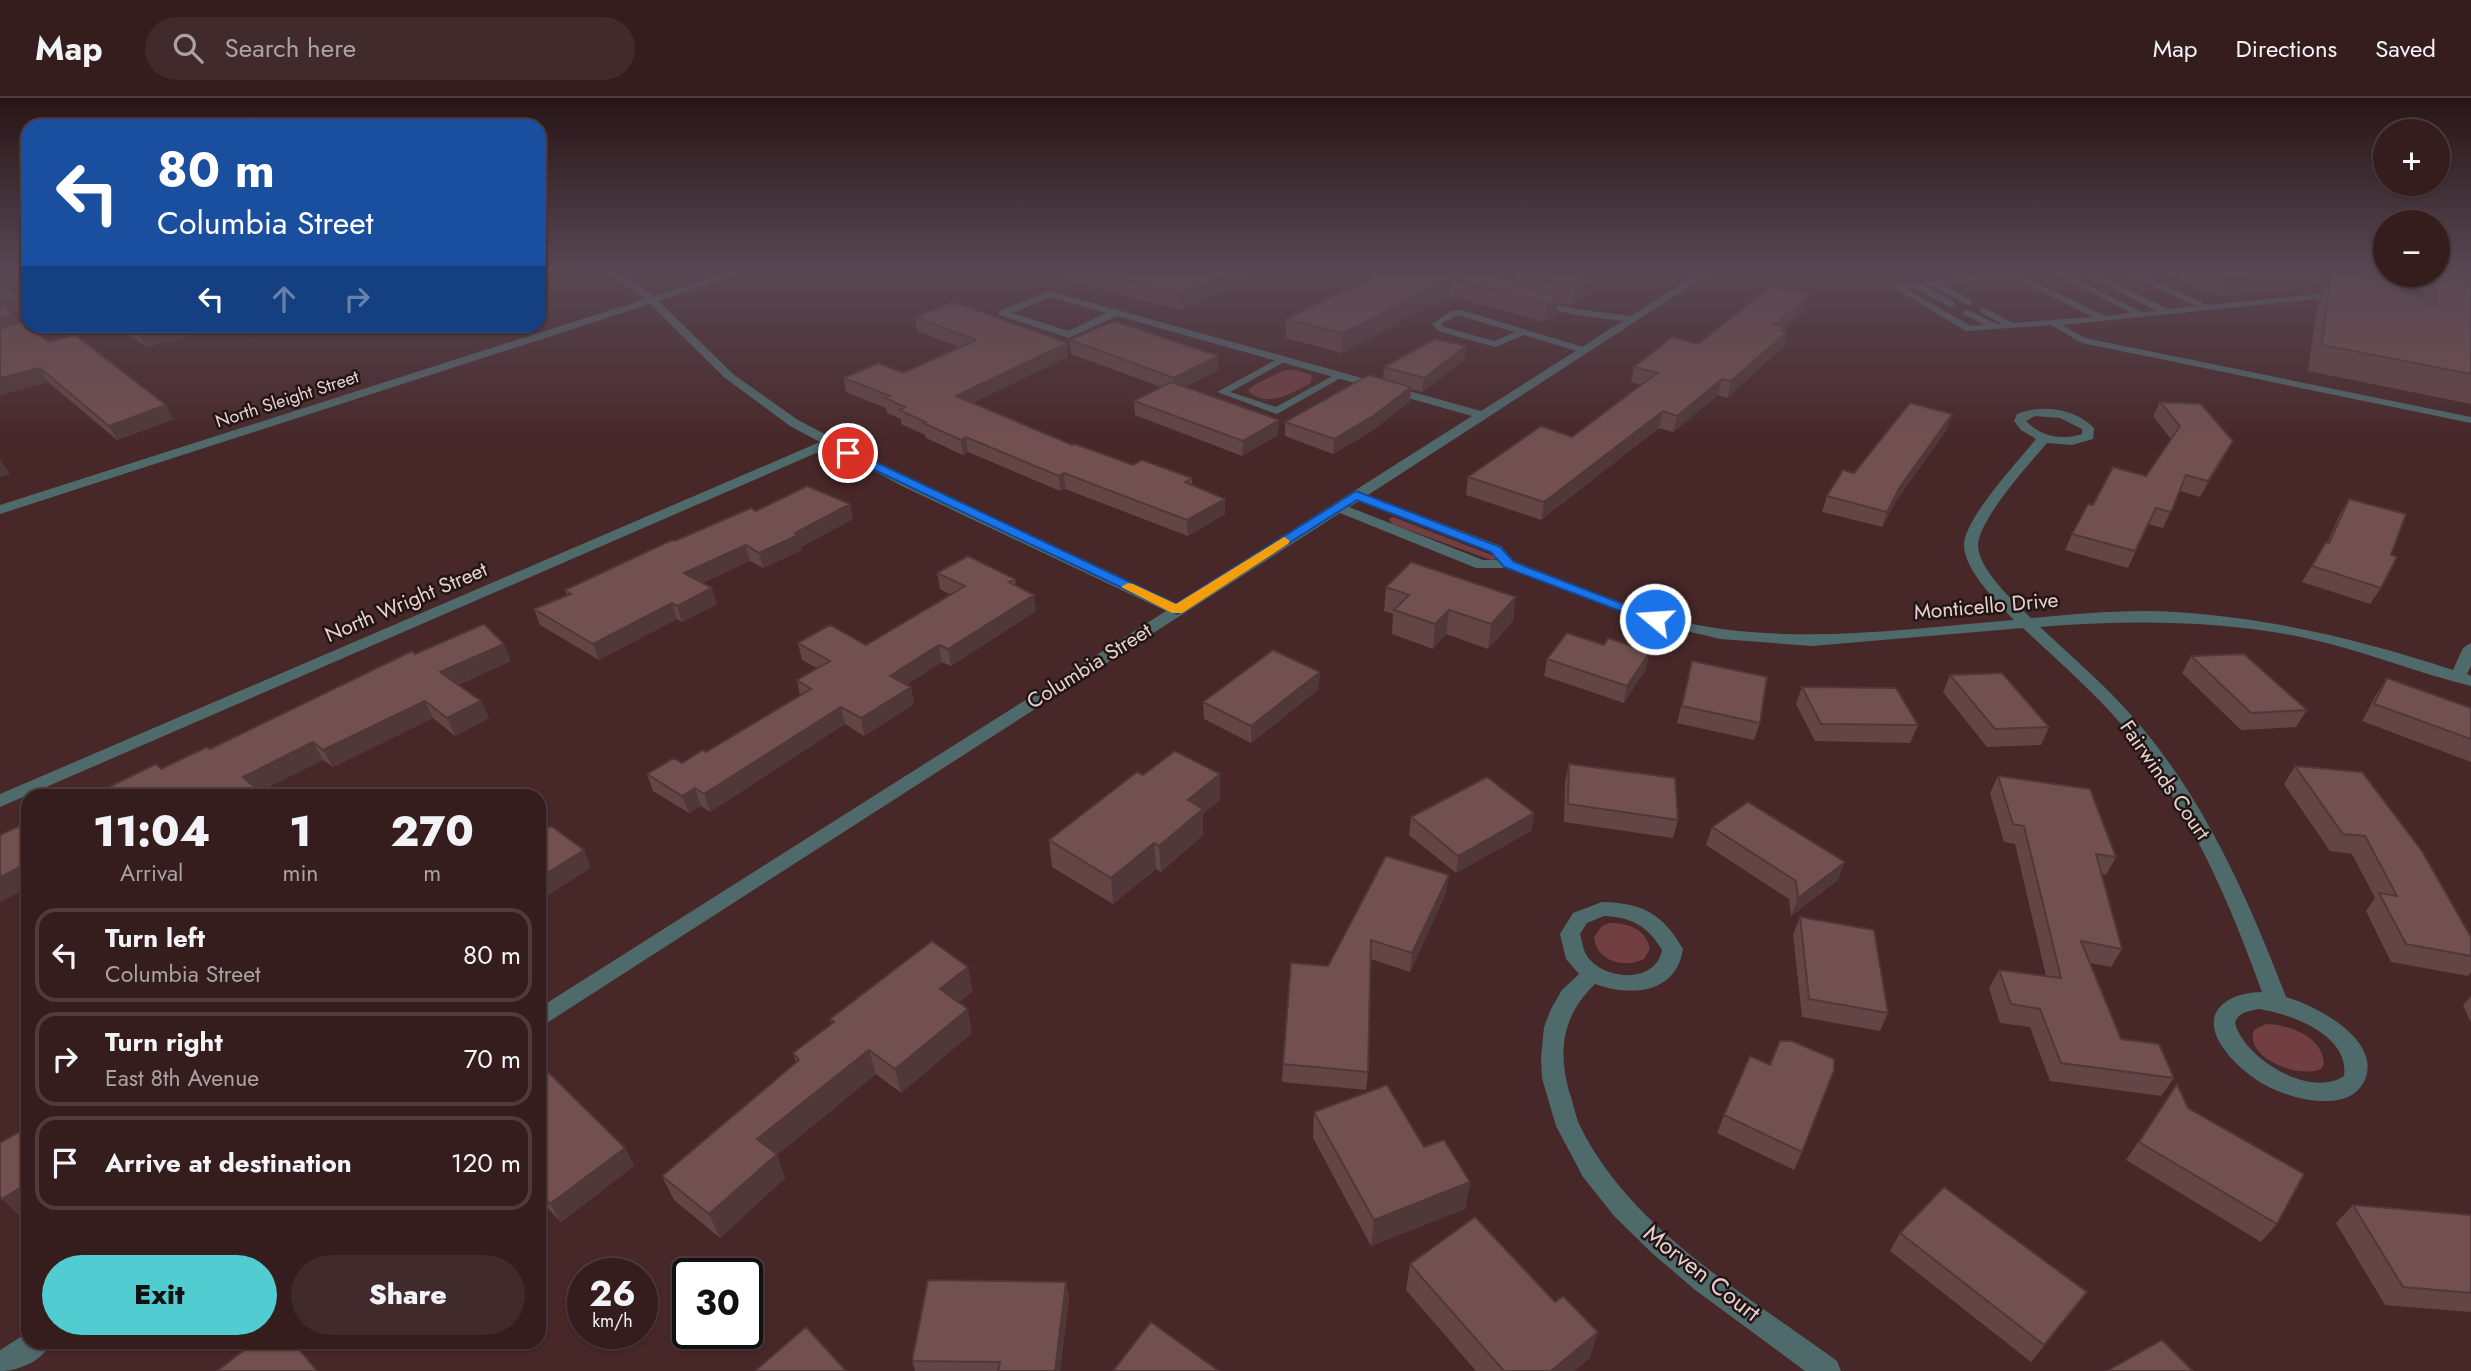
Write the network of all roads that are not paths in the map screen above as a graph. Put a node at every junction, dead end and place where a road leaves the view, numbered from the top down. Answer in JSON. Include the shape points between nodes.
{"nodes":[{"id":1,"x":561,"y":329,"type":"edge"},
{"id":2,"x":682,"y":329,"type":"edge"},
{"id":3,"x":1052,"y":329,"type":"edge"},
{"id":4,"x":1081,"y":329,"type":"edge"},
{"id":5,"x":1176,"y":329,"type":"edge"},
{"id":6,"x":1442,"y":329,"type":"edge"},
{"id":7,"x":1515,"y":329,"type":"edge"},
{"id":8,"x":1615,"y":329,"type":"edge"},
{"id":9,"x":2063,"y":329,"type":"edge"},
{"id":10,"x":1523,"y":332,"type":"junction"},
{"id":11,"x":24,"y":333,"type":"edge"},
{"id":12,"x":0,"y":339,"type":"edge"},
{"id":13,"x":1583,"y":350,"type":"junction"},
{"id":14,"x":1283,"y":359,"type":"junction"},
{"id":15,"x":1340,"y":375,"type":"junction"},
{"id":16,"x":1482,"y":415,"type":"junction"},
{"id":17,"x":2471,"y":420,"type":"edge"},
{"id":18,"x":2045,"y":437,"type":"junction"},
{"id":19,"x":828,"y":443,"type":"junction"},
{"id":20,"x":1356,"y":495,"type":"junction"},
{"id":21,"x":1337,"y":507,"type":"junction"},
{"id":22,"x":0,"y":510,"type":"edge"},
{"id":23,"x":1509,"y":564,"type":"junction"},
{"id":24,"x":1177,"y":610,"type":"junction"},
{"id":25,"x":2028,"y":623,"type":"junction"},
{"id":26,"x":2471,"y":648,"type":"edge"},
{"id":27,"x":2464,"y":679,"type":"edge"},
{"id":28,"x":28,"y":789,"type":"edge"},
{"id":29,"x":21,"y":792,"type":"edge"},
{"id":30,"x":0,"y":801,"type":"edge"},
{"id":31,"x":1593,"y":973,"type":"junction"},
{"id":32,"x":2277,"y":1002,"type":"junction"},
{"id":33,"x":546,"y":1014,"type":"edge"},
{"id":34,"x":26,"y":1349,"type":"edge"},
{"id":35,"x":0,"y":1366,"type":"edge"},
{"id":36,"x":1828,"y":1371,"type":"edge"}],
"edges":[{"from":1,"to":22,"type":"street","name":"North Sleight Street"},
{"from":2,"to":19,"type":"street","via":[[729,376]]},
{"from":3,"to":4,"type":"street","via":[[1069,335]]},
{"from":5,"to":14,"type":"street"},
{"from":6,"to":10,"type":"lane","via":[[1495,344]]},
{"from":7,"to":10,"type":"lane"},
{"from":8,"to":13,"type":"street","name":"Columbia Street"},
{"from":9,"to":17,"type":"lane","via":[[2082,340]]},
{"from":10,"to":13,"type":"lane"},
{"from":11,"to":12,"type":"street"},
{"from":13,"to":16,"type":"street","name":"Columbia Street"},
{"from":14,"to":15,"type":"street"},
{"from":14,"to":15,"type":"lane","via":[[1222,392],[1277,411]]},
{"from":15,"to":16,"type":"street"},
{"from":16,"to":20,"type":"street","name":"Columbia Street"},
{"from":18,"to":18,"type":"street","via":[[2077,441],[2090,432],[2082,423],[2053,413],[2021,417],[2021,425]]},
{"from":18,"to":25,"type":"street","name":"Fairwinds Court","via":[[1987,512],[1971,544],[1986,579]]},
{"from":19,"to":24,"type":"street"},
{"from":19,"to":28,"type":"street","name":"North Wright Street"},
{"from":20,"to":21,"type":"street","name":"Columbia Street"},
{"from":20,"to":23,"type":"street","name":"Monticello Drive","via":[[1496,549]]},
{"from":21,"to":23,"type":"street","name":"Monticello Drive","via":[[1481,565]]},
{"from":21,"to":24,"type":"street","name":"Columbia Street"},
{"from":23,"to":25,"type":"street","name":"Monticello Drive","via":[[1655,619],[1746,638],[1848,640]]},
{"from":24,"to":33,"type":"street","name":"Columbia Street"},
{"from":25,"to":27,"type":"street","name":"Monticello Drive","via":[[2129,616],[2212,619],[2300,632]]},
{"from":25,"to":32,"type":"street","name":"Fairwinds Court","via":[[2098,689],[2184,799],[2240,903]]},
{"from":26,"to":27,"type":"street"},
{"from":29,"to":30,"type":"street","name":"North Wright Street"},
{"from":31,"to":31,"type":"street","via":[[1620,984],[1659,978],[1672,962],[1670,942],[1642,916],[1615,909],[1590,912],[1574,925],[1570,944]]},
{"from":31,"to":36,"type":"street","name":"Morven Court","via":[[1566,1002],[1553,1036],[1552,1059],[1558,1102],[1587,1160],[1625,1211],[1665,1250]]},
{"from":32,"to":32,"type":"street","via":[[2243,1001],[2231,1006],[2223,1026],[2238,1052],[2272,1078],[2293,1087],[2331,1092],[2355,1082],[2356,1058],[2347,1044],[2316,1018]]},
{"from":34,"to":35,"type":"street"}]}
